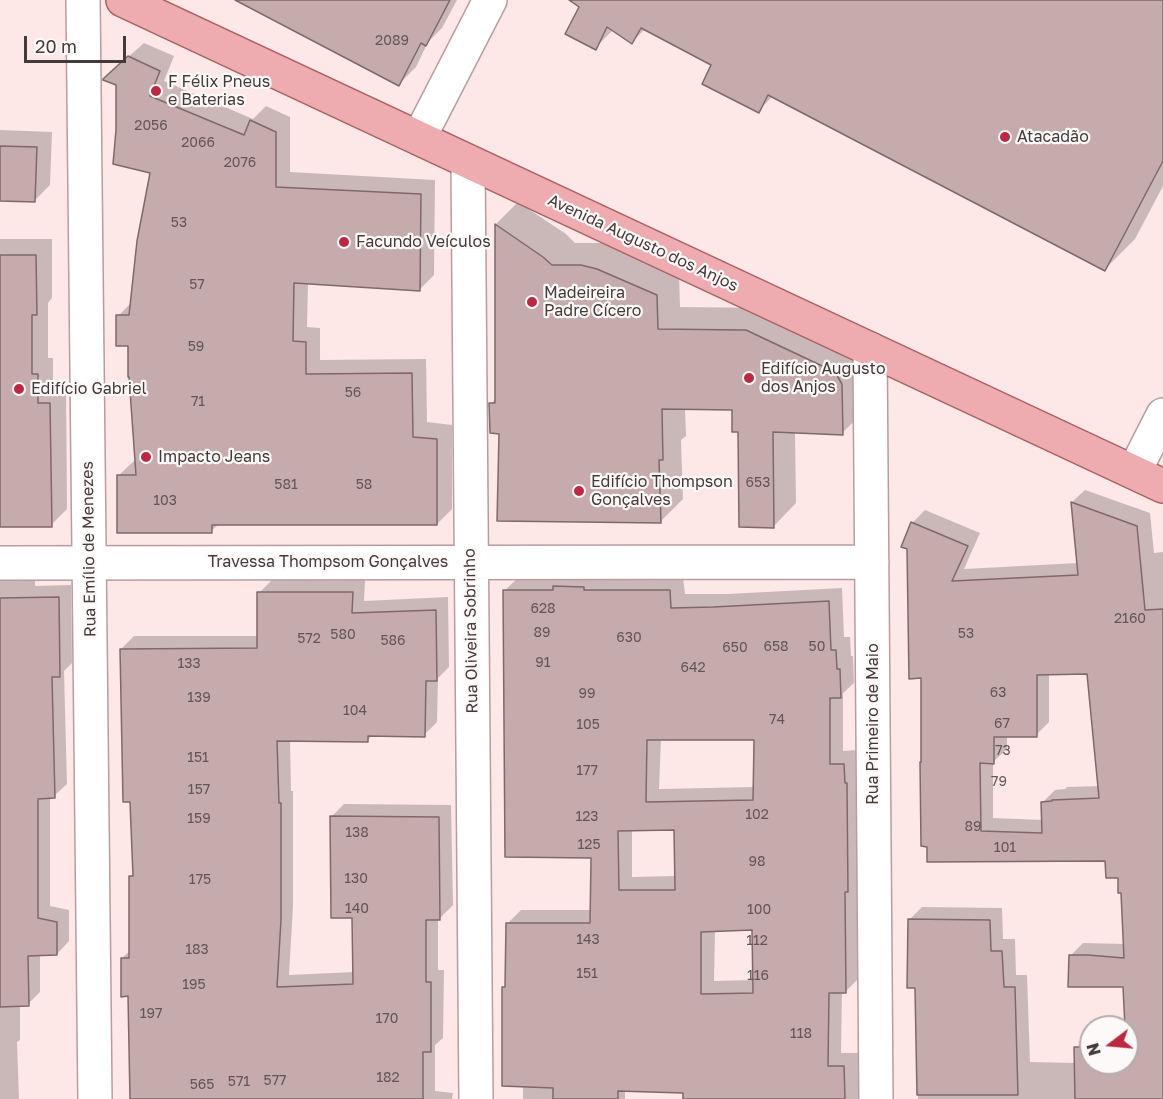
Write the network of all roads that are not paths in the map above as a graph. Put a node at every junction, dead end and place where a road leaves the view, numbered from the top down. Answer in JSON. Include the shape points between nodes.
{"nodes":[{"id":1,"x":83,"y":0,"type":"edge"},
{"id":2,"x":123,"y":0,"type":"edge"},
{"id":3,"x":490,"y":0,"type":"edge"},
{"id":4,"x":418,"y":138,"type":"junction"},
{"id":5,"x":468,"y":162,"type":"junction"},
{"id":6,"x":870,"y":349,"type":"junction"},
{"id":7,"x":1163,"y":416,"type":"edge"},
{"id":8,"x":1134,"y":472,"type":"junction"},
{"id":9,"x":1163,"y":486,"type":"edge"},
{"id":10,"x":471,"y":561,"type":"junction"},
{"id":11,"x":0,"y":562,"type":"edge"},
{"id":12,"x":872,"y":562,"type":"junction"},
{"id":13,"x":89,"y":563,"type":"junction"},
{"id":14,"x":94,"y":1099,"type":"edge"},
{"id":15,"x":476,"y":1099,"type":"edge"},
{"id":16,"x":876,"y":1099,"type":"edge"}],
"edges":[{"from":1,"to":13,"type":"street","name":"Rua Emílio de Menezes"},
{"from":2,"to":4,"type":"main road","name":"Avenida Augusto dos Anjos"},
{"from":3,"to":4,"type":"street"},
{"from":4,"to":5,"type":"main road","name":"Avenida Augusto dos Anjos"},
{"from":5,"to":6,"type":"main road","name":"Avenida Augusto dos Anjos"},
{"from":5,"to":10,"type":"street","name":"Rua Oliveira Sobrinho"},
{"from":6,"to":8,"type":"main road","name":"Avenida Augusto dos Anjos"},
{"from":6,"to":12,"type":"street","name":"Rua Primeiro de Maio"},
{"from":7,"to":8,"type":"street"},
{"from":8,"to":9,"type":"main road","name":"Avenida Augusto dos Anjos"},
{"from":10,"to":12,"type":"street","name":"Travessa Thompsom Gonçalves"},
{"from":10,"to":13,"type":"street","name":"Travessa Thompsom Gonçalves"},
{"from":10,"to":15,"type":"street","name":"Rua Oliveira Sobrinho"},
{"from":11,"to":13,"type":"street","name":"Travessa Thompsom Gonçalves"},
{"from":12,"to":16,"type":"street","name":"Rua Primeiro de Maio"},
{"from":13,"to":14,"type":"street","name":"Rua Emílio de Menezes"}]}
